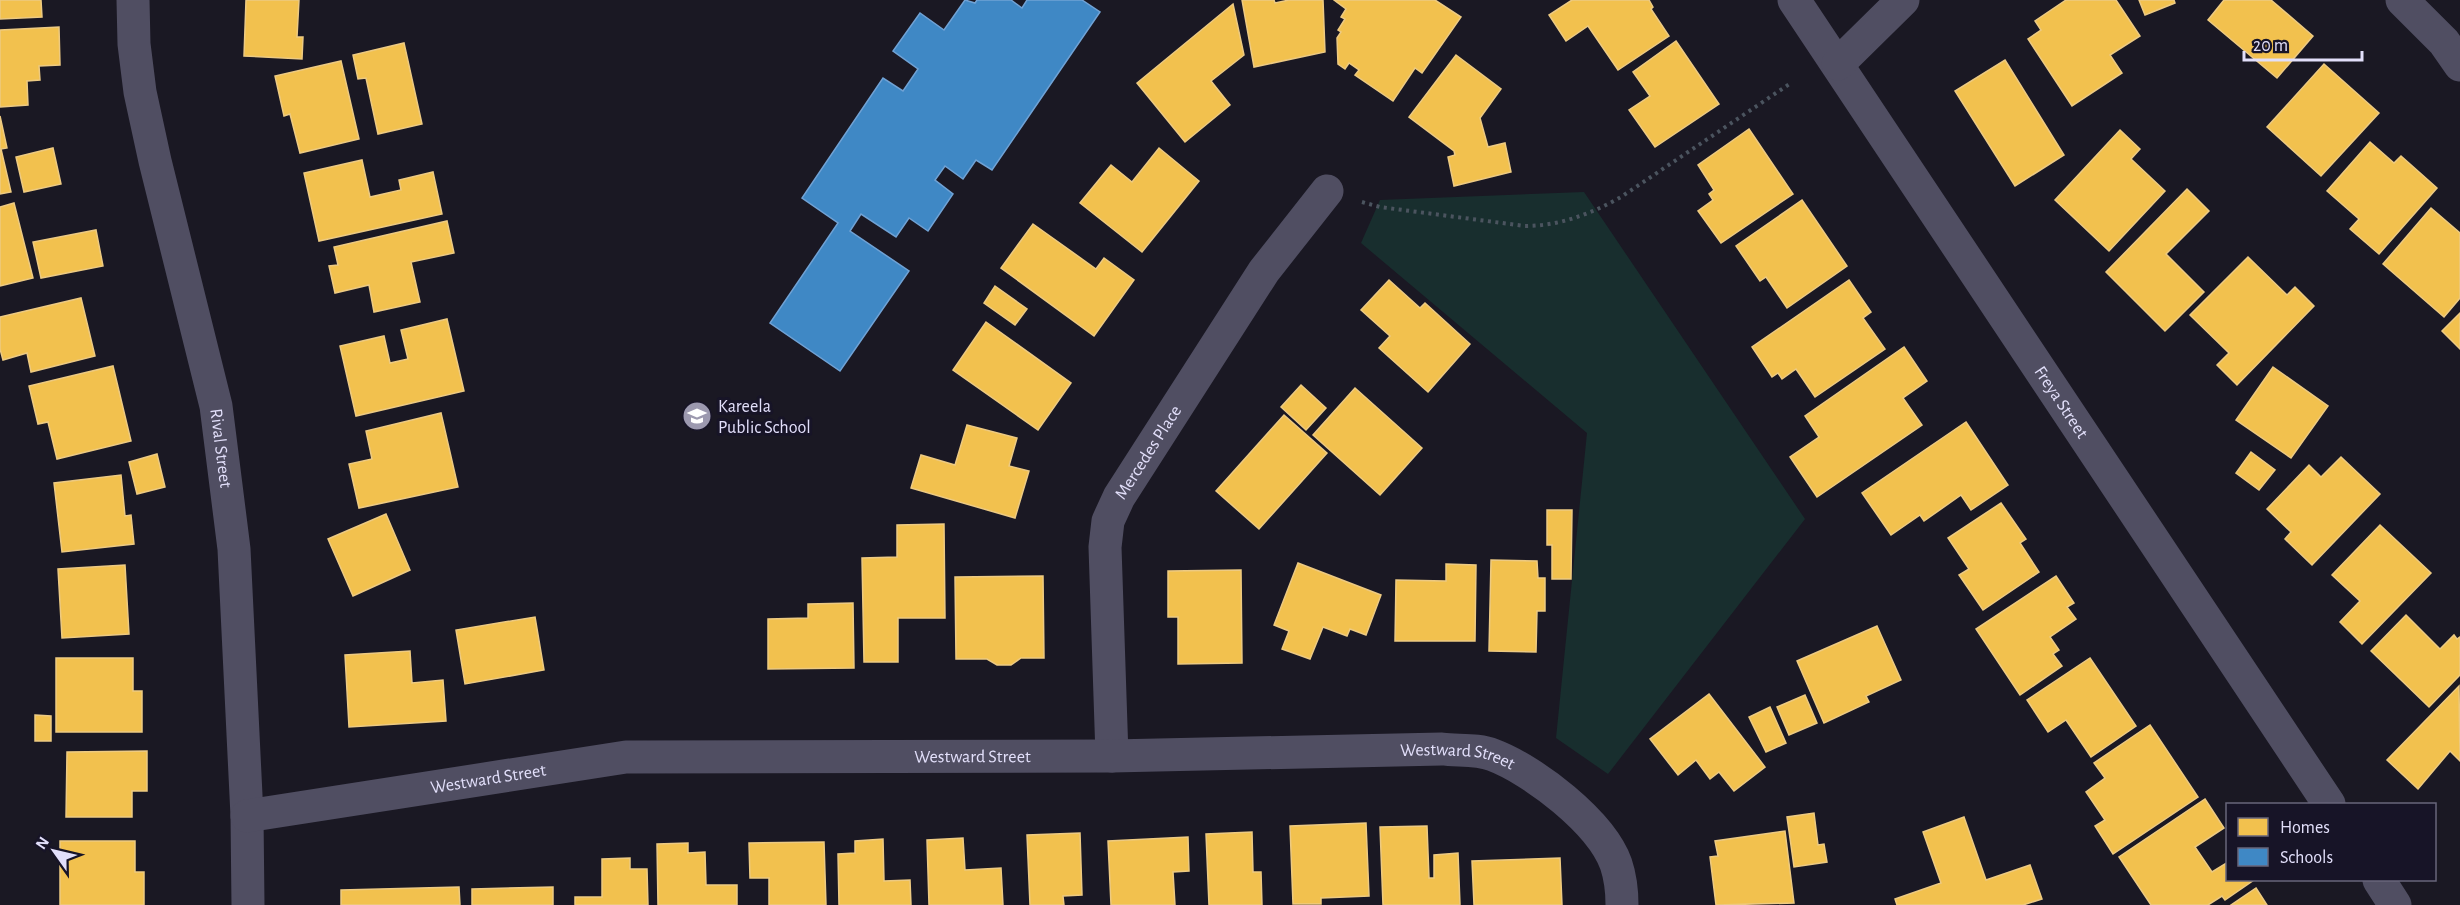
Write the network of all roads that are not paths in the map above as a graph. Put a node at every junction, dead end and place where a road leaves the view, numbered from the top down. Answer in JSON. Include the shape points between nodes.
{"nodes":[{"id":1,"x":133,"y":0,"type":"edge"},
{"id":2,"x":1794,"y":0,"type":"edge"},
{"id":3,"x":1903,"y":0,"type":"edge"},
{"id":4,"x":2402,"y":0,"type":"edge"},
{"id":5,"x":2455,"y":46,"type":"edge"},
{"id":6,"x":1838,"y":64,"type":"junction"},
{"id":7,"x":1327,"y":191,"type":"road end"},
{"id":8,"x":1112,"y":756,"type":"junction"},
{"id":9,"x":2328,"y":803,"type":"edge"},
{"id":10,"x":247,"y":816,"type":"junction"},
{"id":11,"x":2380,"y":881,"type":"edge"},
{"id":12,"x":248,"y":905,"type":"edge"},
{"id":13,"x":1622,"y":905,"type":"edge"},
{"id":14,"x":2396,"y":905,"type":"edge"}],
"edges":[{"from":1,"to":10,"type":"street","name":"Rival Street","via":[[140,92],[216,406],[234,549]]},
{"from":2,"to":6,"type":"street","name":"Freya Street"},
{"from":3,"to":6,"type":"street"},
{"from":4,"to":5,"type":"street"},
{"from":6,"to":9,"type":"street","name":"Freya Street"},
{"from":7,"to":8,"type":"street","name":"Mercedes Place","via":[[1264,271],[1119,496],[1108,521],[1104,548]]},
{"from":8,"to":10,"type":"street","name":"Westward Street","via":[[626,757]]},
{"from":8,"to":13,"type":"street","name":"Westward Street","via":[[1442,749],[1491,754],[1522,769],[1564,799],[1597,834],[1616,863]]},
{"from":10,"to":12,"type":"street","name":"Rival Street"},
{"from":11,"to":14,"type":"street"}]}
